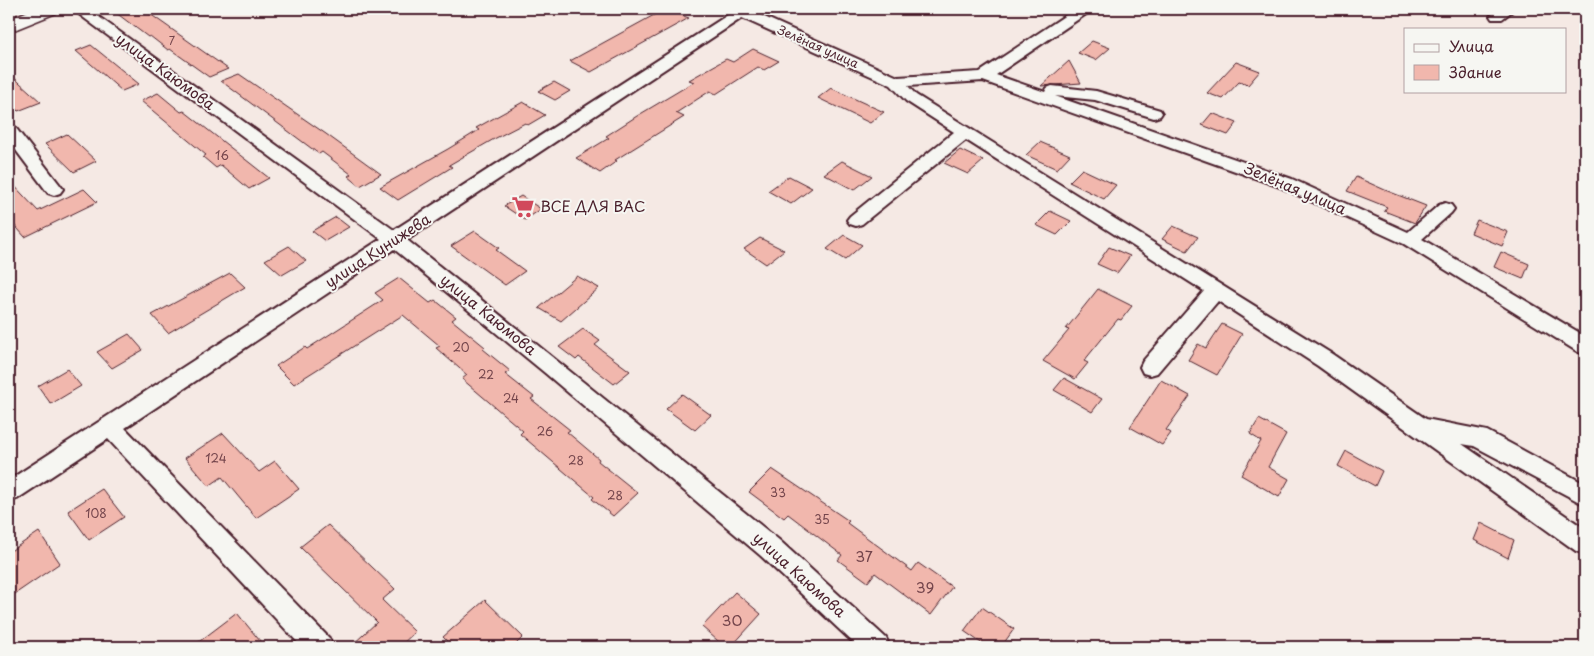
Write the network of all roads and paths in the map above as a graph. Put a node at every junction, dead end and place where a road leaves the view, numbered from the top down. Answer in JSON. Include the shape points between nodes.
{"nodes":[{"id":1,"x":49,"y":9,"type":"edge"},
{"id":2,"x":79,"y":9,"type":"edge"},
{"id":3,"x":1084,"y":9,"type":"edge"},
{"id":4,"x":1581,"y":9,"type":"edge"},
{"id":5,"x":744,"y":10,"type":"edge"},
{"id":6,"x":1585,"y":11,"type":"edge"},
{"id":7,"x":9,"y":26,"type":"edge"},
{"id":8,"x":984,"y":76,"type":"junction"},
{"id":9,"x":896,"y":82,"type":"junction"},
{"id":10,"x":1020,"y":89,"type":"junction"},
{"id":11,"x":1154,"y":112,"type":"dead end"},
{"id":12,"x":9,"y":130,"type":"edge"},
{"id":13,"x":965,"y":132,"type":"junction"},
{"id":14,"x":54,"y":189,"type":"dead end"},
{"id":15,"x":1446,"y":209,"type":"dead end"},
{"id":16,"x":856,"y":220,"type":"dead end"},
{"id":17,"x":395,"y":240,"type":"junction"},
{"id":18,"x":1410,"y":240,"type":"junction"},
{"id":19,"x":1216,"y":290,"type":"junction"},
{"id":20,"x":1585,"y":346,"type":"edge"},
{"id":21,"x":1150,"y":367,"type":"dead end"},
{"id":22,"x":109,"y":426,"type":"junction"},
{"id":23,"x":1418,"y":426,"type":"junction"},
{"id":24,"x":9,"y":492,"type":"edge"},
{"id":25,"x":1585,"y":495,"type":"edge"},
{"id":26,"x":1585,"y":543,"type":"edge"},
{"id":27,"x":320,"y":647,"type":"edge"},
{"id":28,"x":877,"y":647,"type":"edge"}],
"edges":[{"from":1,"to":7,"type":"highway"},
{"from":2,"to":17,"type":"street","name":"улица Каюмова"},
{"from":3,"to":8,"type":"street","name":"Зелёная улица"},
{"from":4,"to":6,"type":"street"},
{"from":5,"to":9,"type":"street","name":"Зелёная улица"},
{"from":5,"to":17,"type":"street","name":"улица Кунижева"},
{"from":8,"to":9,"type":"street","name":"Зелёная улица"},
{"from":8,"to":10,"type":"street","name":"Зелёная улица"},
{"from":9,"to":13,"type":"street","name":"Зелёная улица","via":[[911,98]]},
{"from":10,"to":11,"type":"street","via":[[1096,96]]},
{"from":10,"to":18,"type":"street","name":"Зелёная улица","via":[[1286,183]]},
{"from":12,"to":14,"type":"street"},
{"from":13,"to":16,"type":"street"},
{"from":13,"to":19,"type":"street","name":"Зелёная улица"},
{"from":15,"to":18,"type":"street"},
{"from":17,"to":22,"type":"street","name":"улица Кунижева"},
{"from":17,"to":28,"type":"street","name":"улица Каюмова","via":[[770,548]]},
{"from":18,"to":20,"type":"street","name":"Зелёная улица"},
{"from":19,"to":21,"type":"street"},
{"from":19,"to":23,"type":"street","name":"Зелёная улица","via":[[1325,360]]},
{"from":22,"to":24,"type":"street","name":"улица Кунижева"},
{"from":22,"to":27,"type":"street"},
{"from":23,"to":25,"type":"street","name":"Зелёная улица","via":[[1479,438]]},
{"from":23,"to":26,"type":"street","name":"Зелёная улица"}]}
